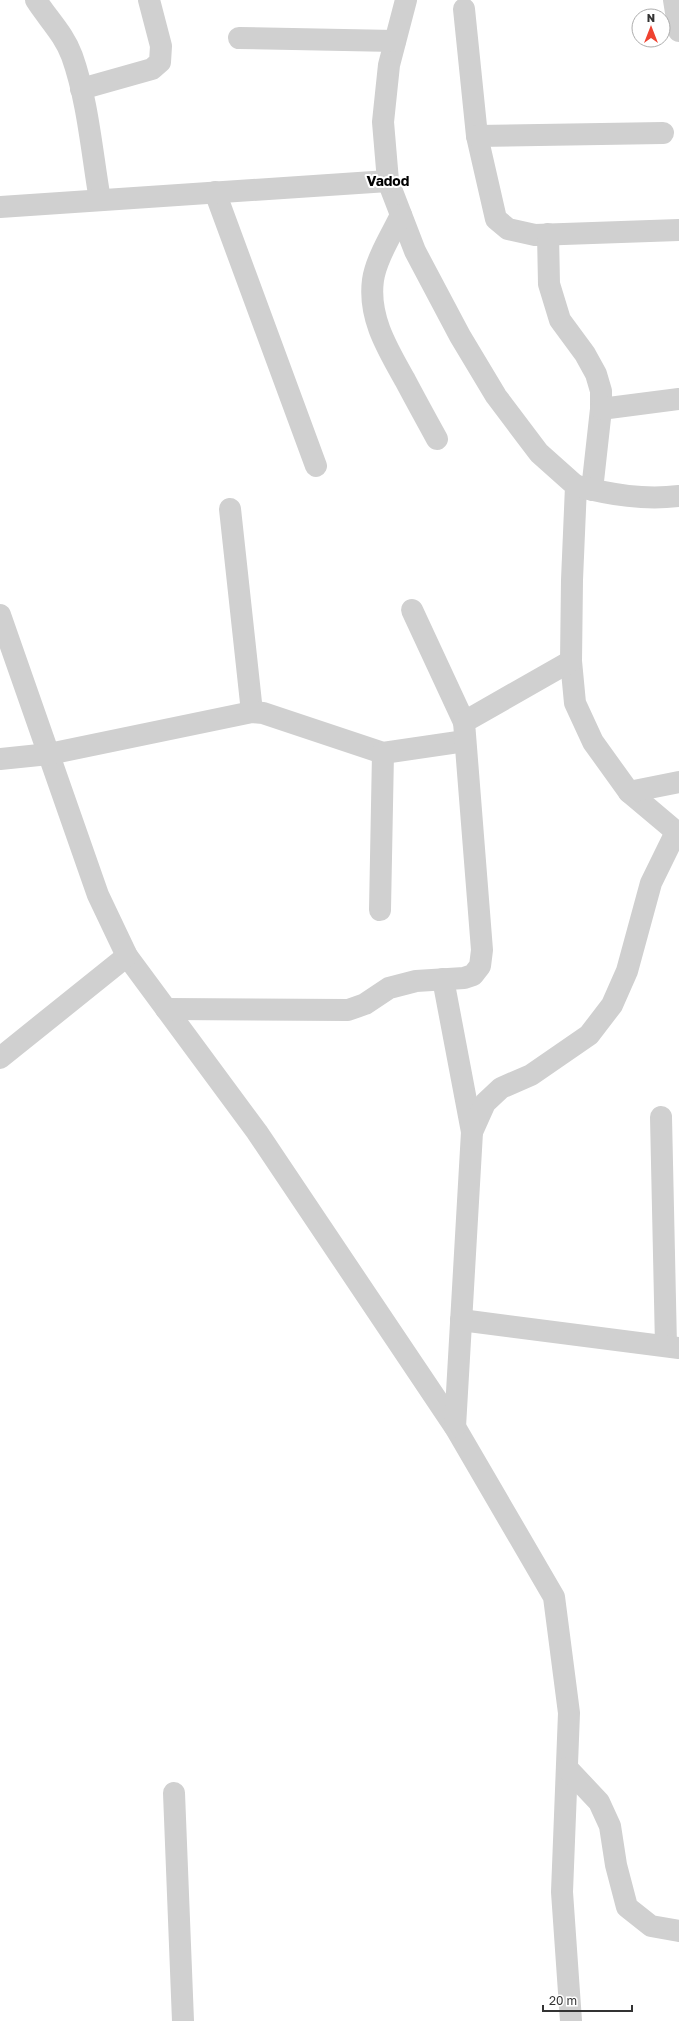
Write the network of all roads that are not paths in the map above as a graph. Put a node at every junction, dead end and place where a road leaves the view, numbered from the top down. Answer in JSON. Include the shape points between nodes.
{"nodes":[{"id":1,"x":36,"y":0,"type":"edge"},
{"id":2,"x":149,"y":0,"type":"edge"},
{"id":3,"x":406,"y":0,"type":"edge"},
{"id":4,"x":674,"y":0,"type":"edge"},
{"id":5,"x":464,"y":9,"type":"dead end"},
{"id":6,"x":679,"y":31,"type":"edge"},
{"id":7,"x":239,"y":38,"type":"dead end"},
{"id":8,"x":395,"y":41,"type":"junction"},
{"id":9,"x":81,"y":90,"type":"junction"},
{"id":10,"x":663,"y":133,"type":"dead end"},
{"id":11,"x":478,"y":136,"type":"junction"},
{"id":12,"x":388,"y":181,"type":"junction"},
{"id":13,"x":215,"y":192,"type":"junction"},
{"id":14,"x":100,"y":200,"type":"junction"},
{"id":15,"x":0,"y":207,"type":"edge"},
{"id":16,"x":401,"y":215,"type":"junction"},
{"id":17,"x":679,"y":230,"type":"edge"},
{"id":18,"x":548,"y":234,"type":"junction"},
{"id":19,"x":679,"y":399,"type":"edge"},
{"id":20,"x":601,"y":409,"type":"junction"},
{"id":21,"x":437,"y":439,"type":"dead end"},
{"id":22,"x":316,"y":466,"type":"dead end"},
{"id":23,"x":584,"y":488,"type":"junction"},
{"id":24,"x":679,"y":496,"type":"edge"},
{"id":25,"x":230,"y":509,"type":"dead end"},
{"id":26,"x":412,"y":610,"type":"dead end"},
{"id":27,"x":0,"y":615,"type":"edge"},
{"id":28,"x":571,"y":661,"type":"junction"},
{"id":29,"x":252,"y":712,"type":"junction"},
{"id":30,"x":465,"y":731,"type":"junction"},
{"id":31,"x":383,"y":753,"type":"junction"},
{"id":32,"x":49,"y":754,"type":"junction"},
{"id":33,"x":0,"y":759,"type":"edge"},
{"id":34,"x":679,"y":782,"type":"edge"},
{"id":35,"x":629,"y":792,"type":"junction"},
{"id":36,"x":678,"y":833,"type":"edge"},
{"id":37,"x":380,"y":910,"type":"dead end"},
{"id":38,"x":127,"y":956,"type":"junction"},
{"id":39,"x":443,"y":979,"type":"junction"},
{"id":40,"x":166,"y":1009,"type":"junction"},
{"id":41,"x":0,"y":1058,"type":"edge"},
{"id":42,"x":661,"y":1117,"type":"dead end"},
{"id":43,"x":472,"y":1132,"type":"junction"},
{"id":44,"x":461,"y":1320,"type":"junction"},
{"id":45,"x":672,"y":1347,"type":"edge"},
{"id":46,"x":455,"y":1427,"type":"junction"},
{"id":47,"x":567,"y":1768,"type":"junction"},
{"id":48,"x":174,"y":1793,"type":"dead end"},
{"id":49,"x":679,"y":1931,"type":"edge"},
{"id":50,"x":184,"y":2021,"type":"edge"},
{"id":51,"x":571,"y":2021,"type":"edge"}],
"edges":[{"from":1,"to":9,"type":"street","via":[[60,32],[72,56]]},
{"from":2,"to":9,"type":"street","via":[[161,46],[160,62],[152,69]]},
{"from":3,"to":8,"type":"street"},
{"from":4,"to":6,"type":"street"},
{"from":5,"to":11,"type":"street"},
{"from":7,"to":8,"type":"street"},
{"from":8,"to":12,"type":"street","via":[[389,65],[383,122]]},
{"from":9,"to":14,"type":"street"},
{"from":10,"to":11,"type":"street"},
{"from":11,"to":18,"type":"street","via":[[496,220],[508,229],[535,235]]},
{"from":12,"to":13,"type":"street"},
{"from":12,"to":16,"type":"street"},
{"from":13,"to":14,"type":"street"},
{"from":13,"to":22,"type":"street"},
{"from":14,"to":15,"type":"street"},
{"from":16,"to":21,"type":"street","via":[[373,278],[372,300],[375,319],[385,343]]},
{"from":16,"to":23,"type":"street","via":[[418,257],[460,336],[496,396],[539,453]]},
{"from":17,"to":18,"type":"street"},
{"from":18,"to":20,"type":"street","via":[[549,284],[560,320],[586,354],[596,374],[601,391]]},
{"from":19,"to":20,"type":"street"},
{"from":20,"to":23,"type":"street"},
{"from":23,"to":24,"type":"street","via":[[612,495],[655,499]]},
{"from":23,"to":28,"type":"street","via":[[572,580]]},
{"from":25,"to":29,"type":"street"},
{"from":26,"to":30,"type":"street"},
{"from":27,"to":32,"type":"street"},
{"from":28,"to":30,"type":"street"},
{"from":28,"to":35,"type":"street","via":[[575,703],[593,742]]},
{"from":29,"to":31,"type":"street","via":[[263,712]]},
{"from":29,"to":32,"type":"street"},
{"from":30,"to":31,"type":"street"},
{"from":30,"to":39,"type":"street","via":[[482,950],[480,966],[473,975]]},
{"from":31,"to":37,"type":"street"},
{"from":32,"to":33,"type":"street"},
{"from":32,"to":38,"type":"street","via":[[98,895]]},
{"from":34,"to":35,"type":"street"},
{"from":35,"to":36,"type":"street"},
{"from":36,"to":43,"type":"street","via":[[651,883],[627,971],[612,1005],[589,1035],[531,1075],[501,1088],[485,1103]]},
{"from":38,"to":40,"type":"street"},
{"from":38,"to":41,"type":"street"},
{"from":39,"to":40,"type":"street","via":[[389,988],[365,1004],[348,1010]]},
{"from":39,"to":43,"type":"street"},
{"from":40,"to":46,"type":"street","via":[[257,1132]]},
{"from":42,"to":45,"type":"street"},
{"from":43,"to":44,"type":"street"},
{"from":44,"to":45,"type":"street"},
{"from":44,"to":46,"type":"street"},
{"from":46,"to":47,"type":"street","via":[[554,1597],[570,1713]]},
{"from":47,"to":49,"type":"street","via":[[599,1802],[610,1826],[616,1865],[627,1907],[651,1926]]},
{"from":47,"to":51,"type":"street","via":[[562,1892]]},
{"from":48,"to":50,"type":"street"}]}
